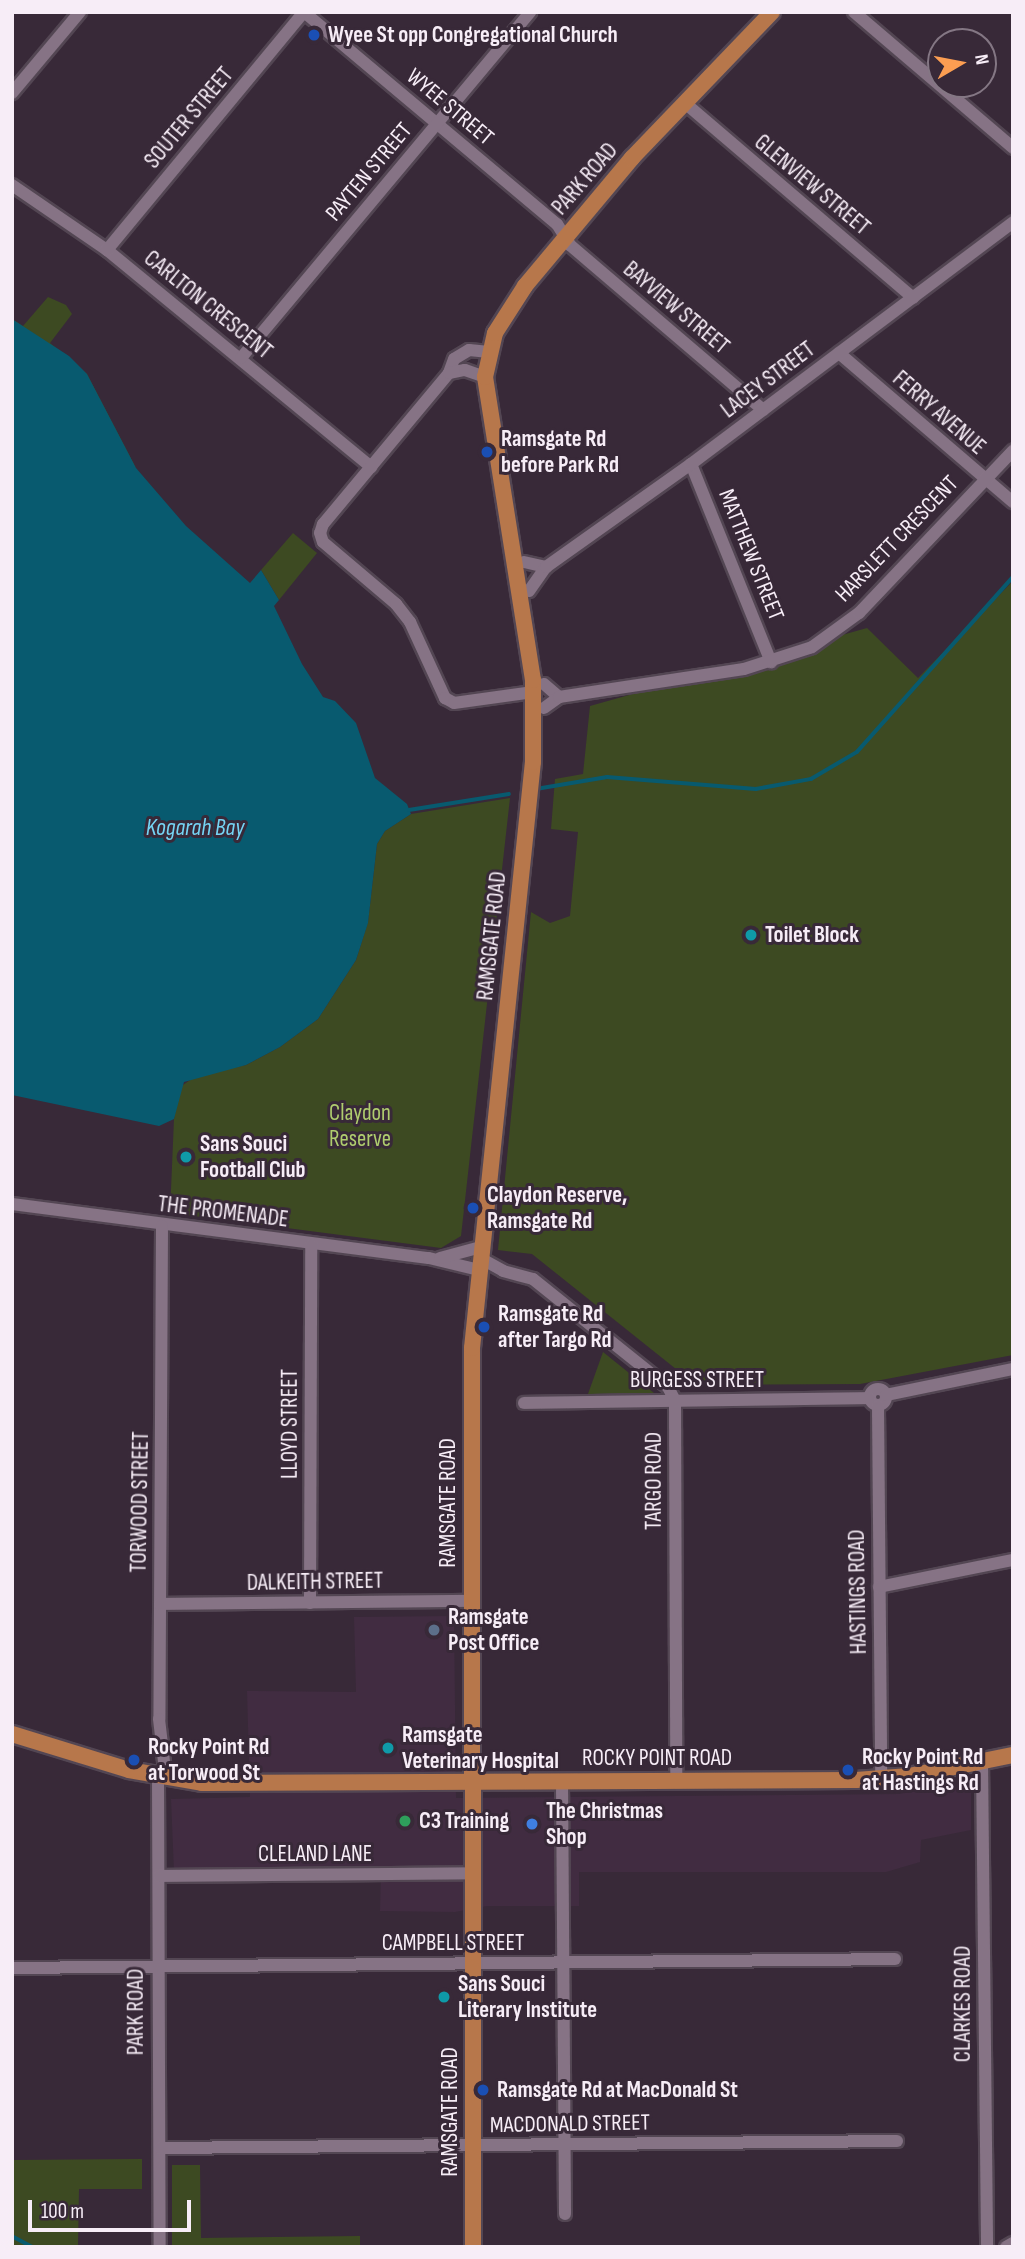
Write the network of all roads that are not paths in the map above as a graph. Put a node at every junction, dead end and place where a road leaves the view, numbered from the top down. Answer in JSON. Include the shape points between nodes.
{"nodes":[{"id":1,"x":80,"y":12,"type":"edge"},
{"id":2,"x":304,"y":12,"type":"edge"},
{"id":3,"x":530,"y":12,"type":"edge"},
{"id":4,"x":772,"y":12,"type":"edge"},
{"id":5,"x":853,"y":12,"type":"edge"},
{"id":6,"x":12,"y":93,"type":"edge"},
{"id":7,"x":685,"y":103,"type":"junction"},
{"id":8,"x":437,"y":124,"type":"junction"},
{"id":9,"x":1013,"y":148,"type":"edge"},
{"id":10,"x":12,"y":185,"type":"edge"},
{"id":11,"x":1013,"y":222,"type":"edge"},
{"id":12,"x":565,"y":237,"type":"junction"},
{"id":13,"x":107,"y":250,"type":"junction"},
{"id":14,"x":913,"y":298,"type":"junction"},
{"id":15,"x":489,"y":352,"type":"junction"},
{"id":16,"x":839,"y":353,"type":"junction"},
{"id":17,"x":241,"y":358,"type":"junction"},
{"id":18,"x":449,"y":373,"type":"junction"},
{"id":19,"x":485,"y":377,"type":"junction"},
{"id":20,"x":763,"y":410,"type":"junction"},
{"id":21,"x":1013,"y":451,"type":"edge"},
{"id":22,"x":691,"y":464,"type":"junction"},
{"id":23,"x":371,"y":467,"type":"junction"},
{"id":24,"x":984,"y":479,"type":"junction"},
{"id":25,"x":1013,"y":502,"type":"edge"},
{"id":26,"x":524,"y":562,"type":"junction"},
{"id":27,"x":546,"y":567,"type":"junction"},
{"id":28,"x":529,"y":591,"type":"junction"},
{"id":29,"x":771,"y":662,"type":"junction"},
{"id":30,"x":538,"y":688,"type":"junction"},
{"id":31,"x":559,"y":697,"type":"junction"},
{"id":32,"x":544,"y":708,"type":"junction"},
{"id":33,"x":532,"y":771,"type":"junction"},
{"id":34,"x":12,"y":1204,"type":"edge"},
{"id":35,"x":162,"y":1226,"type":"junction"},
{"id":36,"x":311,"y":1245,"type":"junction"},
{"id":37,"x":429,"y":1258,"type":"junction"},
{"id":38,"x":479,"y":1264,"type":"junction"},
{"id":39,"x":503,"y":1271,"type":"junction"},
{"id":40,"x":1013,"y":1369,"type":"edge"},
{"id":41,"x":878,"y":1400,"type":"junction"},
{"id":42,"x":675,"y":1401,"type":"junction"},
{"id":43,"x":524,"y":1403,"type":"dead end"},
{"id":44,"x":1013,"y":1560,"type":"edge"},
{"id":45,"x":879,"y":1587,"type":"junction"},
{"id":46,"x":470,"y":1601,"type":"junction"},
{"id":47,"x":310,"y":1603,"type":"junction"},
{"id":48,"x":160,"y":1604,"type":"junction"},
{"id":49,"x":12,"y":1734,"type":"edge"},
{"id":50,"x":1013,"y":1755,"type":"edge"},
{"id":51,"x":982,"y":1762,"type":"junction"},
{"id":52,"x":162,"y":1778,"type":"junction"},
{"id":53,"x":881,"y":1779,"type":"junction"},
{"id":54,"x":676,"y":1780,"type":"junction"},
{"id":55,"x":562,"y":1781,"type":"junction"},
{"id":56,"x":471,"y":1782,"type":"junction"},
{"id":57,"x":472,"y":1873,"type":"junction"},
{"id":58,"x":159,"y":1876,"type":"junction"},
{"id":59,"x":895,"y":1959,"type":"dead end"},
{"id":60,"x":472,"y":1964,"type":"junction"},
{"id":61,"x":563,"y":1964,"type":"junction"},
{"id":62,"x":159,"y":1965,"type":"junction"},
{"id":63,"x":12,"y":1968,"type":"edge"},
{"id":64,"x":897,"y":2141,"type":"dead end"},
{"id":65,"x":564,"y":2145,"type":"junction"},
{"id":66,"x":473,"y":2146,"type":"junction"},
{"id":67,"x":160,"y":2148,"type":"junction"},
{"id":68,"x":565,"y":2214,"type":"dead end"},
{"id":69,"x":1013,"y":2243,"type":"edge"},
{"id":70,"x":160,"y":2247,"type":"edge"},
{"id":71,"x":473,"y":2247,"type":"edge"},
{"id":72,"x":987,"y":2247,"type":"edge"},
{"id":73,"x":1006,"y":2247,"type":"edge"}],
"edges":[{"from":1,"to":6,"type":"street"},
{"from":2,"to":8,"type":"street","name":"WYEE STREET"},
{"from":2,"to":13,"type":"street","name":"SOUTER STREET"},
{"from":3,"to":8,"type":"street","name":"PAYTEN STREET"},
{"from":4,"to":7,"type":"main road","name":"PARK ROAD"},
{"from":5,"to":9,"type":"street"},
{"from":7,"to":12,"type":"main road","name":"PARK ROAD"},
{"from":7,"to":14,"type":"street","name":"GLENVIEW STREET"},
{"from":8,"to":12,"type":"street","name":"WYEE STREET","via":[[557,224]]},
{"from":8,"to":17,"type":"street","name":"PAYTEN STREET"},
{"from":10,"to":13,"type":"street","name":"CARLTON CRESCENT"},
{"from":11,"to":14,"type":"street","name":"LACEY STREET"},
{"from":12,"to":15,"type":"main road","name":"PARK ROAD","via":[[503,316]]},
{"from":12,"to":20,"type":"street","name":"BAYVIEW STREET"},
{"from":13,"to":17,"type":"street","name":"CARLTON CRESCENT"},
{"from":14,"to":16,"type":"street","name":"LACEY STREET"},
{"from":15,"to":18,"type":"street","via":[[461,354]]},
{"from":15,"to":19,"type":"main road","name":"RAMSGATE ROAD"},
{"from":15,"to":26,"type":"main road","name":"RAMSGATE ROAD"},
{"from":16,"to":20,"type":"street","name":"LACEY STREET"},
{"from":16,"to":24,"type":"street","name":"FERRY AVENUE"},
{"from":17,"to":23,"type":"street","name":"CARLTON CRESCENT"},
{"from":18,"to":19,"type":"street","via":[[465,370]]},
{"from":18,"to":23,"type":"street"},
{"from":19,"to":30,"type":"main road","name":"RAMSGATE ROAD"},
{"from":20,"to":22,"type":"street","name":"LACEY STREET"},
{"from":21,"to":24,"type":"street","name":"HARSLETT CRESCENT"},
{"from":22,"to":27,"type":"street","name":"LACEY STREET"},
{"from":22,"to":29,"type":"street","name":"MATTHEW STREET"},
{"from":23,"to":30,"type":"street","via":[[323,524],[323,542],[396,604],[410,622],[445,698],[454,703]]},
{"from":24,"to":25,"type":"street","name":"FERRY AVENUE"},
{"from":24,"to":29,"type":"street","name":"HARSLETT CRESCENT","via":[[859,613],[812,647]]},
{"from":26,"to":27,"type":"street"},
{"from":26,"to":28,"type":"main road","name":"RAMSGATE ROAD"},
{"from":27,"to":28,"type":"street","name":"LACEY STREET"},
{"from":28,"to":30,"type":"main road","name":"RAMSGATE ROAD"},
{"from":29,"to":31,"type":"street","name":"HARSLETT CRESCENT"},
{"from":30,"to":31,"type":"street"},
{"from":30,"to":32,"type":"main road","name":"RAMSGATE ROAD"},
{"from":30,"to":33,"type":"main road","name":"RAMSGATE ROAD"},
{"from":31,"to":32,"type":"street","name":"HARSLETT CRESCENT"},
{"from":32,"to":33,"type":"main road","name":"RAMSGATE ROAD"},
{"from":33,"to":38,"type":"main road","name":"RAMSGATE ROAD"},
{"from":34,"to":35,"type":"street","name":"THE PROMENADE"},
{"from":35,"to":36,"type":"street","name":"THE PROMENADE"},
{"from":35,"to":48,"type":"street","name":"TORWOOD STREET"},
{"from":36,"to":37,"type":"street","name":"THE PROMENADE"},
{"from":36,"to":47,"type":"street","name":"LLOYD STREET"},
{"from":37,"to":38,"type":"street","name":"THE PROMENADE"},
{"from":37,"to":38,"type":"street","name":"THE PROMENADE","via":[[456,1257]]},
{"from":38,"to":39,"type":"street"},
{"from":38,"to":39,"type":"street","name":"TARGO ROAD"},
{"from":38,"to":46,"type":"main road","name":"RAMSGATE ROAD","via":[[471,1384]]},
{"from":39,"to":42,"type":"street","name":"TARGO ROAD","via":[[533,1279],[667,1387]]},
{"from":40,"to":41,"type":"street","name":"BURGESS STREET"},
{"from":41,"to":42,"type":"street","name":"BURGESS STREET"},
{"from":41,"to":45,"type":"street","name":"HASTINGS ROAD"},
{"from":42,"to":43,"type":"street","name":"BURGESS STREET"},
{"from":42,"to":54,"type":"street","name":"TARGO ROAD"},
{"from":44,"to":45,"type":"street"},
{"from":45,"to":53,"type":"street","name":"HASTINGS ROAD"},
{"from":46,"to":47,"type":"street","name":"DALKEITH STREET"},
{"from":46,"to":56,"type":"main road","name":"RAMSGATE ROAD"},
{"from":47,"to":48,"type":"street","name":"DALKEITH STREET"},
{"from":48,"to":52,"type":"street","name":"TORWOOD STREET"},
{"from":49,"to":52,"type":"main road","name":"ROCKY POINT ROAD"},
{"from":50,"to":51,"type":"main road","name":"ROCKY POINT ROAD"},
{"from":51,"to":53,"type":"main road","name":"ROCKY POINT ROAD"},
{"from":51,"to":72,"type":"street","name":"CLARKES ROAD"},
{"from":52,"to":56,"type":"main road","name":"ROCKY POINT ROAD","via":[[202,1783]]},
{"from":52,"to":58,"type":"street","name":"PARK ROAD"},
{"from":53,"to":54,"type":"main road","name":"ROCKY POINT ROAD"},
{"from":54,"to":55,"type":"main road","name":"ROCKY POINT ROAD"},
{"from":55,"to":56,"type":"main road","name":"ROCKY POINT ROAD"},
{"from":55,"to":61,"type":"street"},
{"from":56,"to":57,"type":"main road","name":"RAMSGATE ROAD"},
{"from":57,"to":58,"type":"street","name":"CLELAND LANE"},
{"from":57,"to":60,"type":"main road","name":"RAMSGATE ROAD"},
{"from":58,"to":62,"type":"street","name":"PARK ROAD"},
{"from":59,"to":61,"type":"street","name":"CAMPBELL STREET"},
{"from":60,"to":61,"type":"street","name":"CAMPBELL STREET"},
{"from":60,"to":62,"type":"street","name":"CAMPBELL STREET"},
{"from":60,"to":66,"type":"main road","name":"RAMSGATE ROAD"},
{"from":61,"to":65,"type":"street"},
{"from":62,"to":63,"type":"street","name":"CAMPBELL STREET"},
{"from":62,"to":67,"type":"street","name":"PARK ROAD"},
{"from":64,"to":65,"type":"street","name":"MACDONALD STREET"},
{"from":65,"to":66,"type":"street","name":"MACDONALD STREET"},
{"from":65,"to":68,"type":"street"},
{"from":66,"to":67,"type":"street","name":"MACDONALD STREET"},
{"from":66,"to":71,"type":"main road","name":"RAMSGATE ROAD"},
{"from":67,"to":70,"type":"street","name":"PARK ROAD"},
{"from":69,"to":73,"type":"street"}]}
